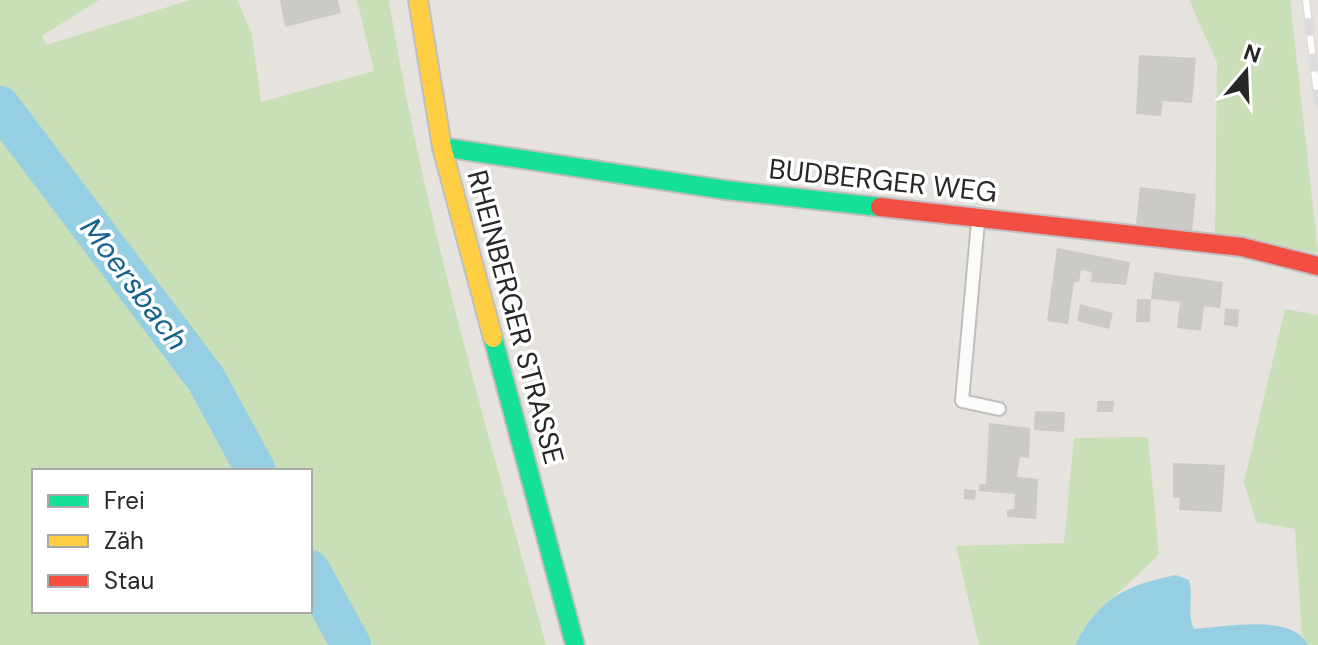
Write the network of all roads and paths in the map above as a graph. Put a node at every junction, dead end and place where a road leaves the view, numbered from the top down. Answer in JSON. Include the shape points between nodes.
{"nodes":[{"id":1,"x":418,"y":0,"type":"edge"},
{"id":2,"x":442,"y":147,"type":"junction"},
{"id":3,"x":978,"y":219,"type":"junction"},
{"id":4,"x":1318,"y":266,"type":"edge"},
{"id":5,"x":999,"y":409,"type":"dead end"},
{"id":6,"x":575,"y":645,"type":"edge"}],
"edges":[{"from":1,"to":2,"type":"street","name":"RHEINBERGER STRASSE"},
{"from":2,"to":3,"type":"street","name":"BUDBERGER WEG","via":[[726,190]]},
{"from":2,"to":6,"type":"street","name":"RHEINBERGER STRASSE"},
{"from":3,"to":4,"type":"street","name":"BUDBERGER WEG","via":[[1242,247]]},
{"from":3,"to":5,"type":"lane","via":[[962,401]]}]}
